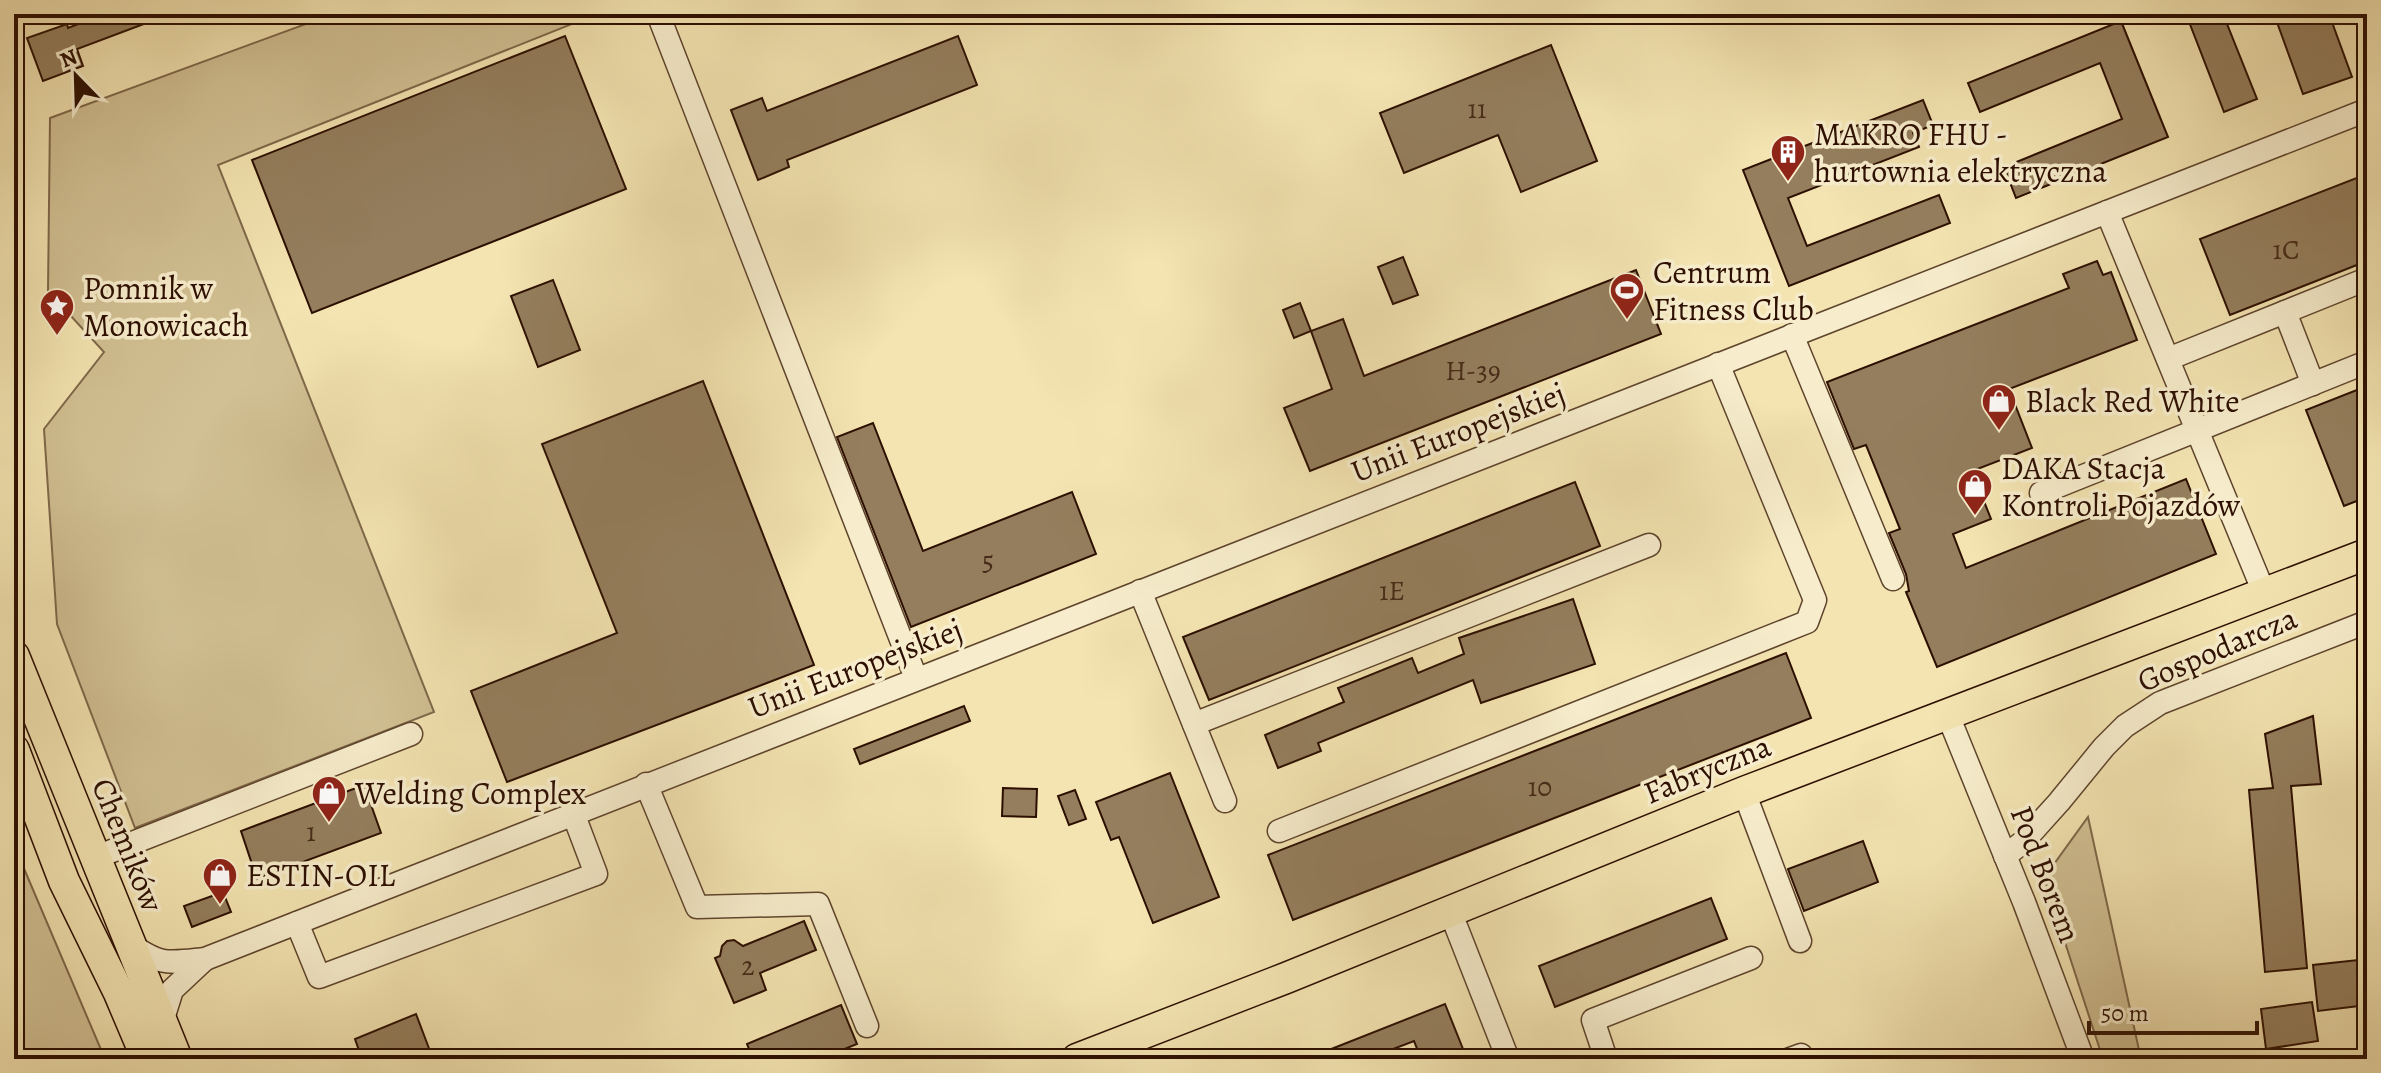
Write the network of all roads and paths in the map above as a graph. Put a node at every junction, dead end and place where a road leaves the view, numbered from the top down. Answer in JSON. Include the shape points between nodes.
{"nodes":[{"id":1,"x":658,"y":14,"type":"edge"},
{"id":2,"x":2367,"y":110,"type":"edge"},
{"id":3,"x":2107,"y":212,"type":"junction"},
{"id":4,"x":2367,"y":279,"type":"edge"},
{"id":5,"x":2285,"y":312,"type":"junction"},
{"id":6,"x":1792,"y":335,"type":"junction"},
{"id":7,"x":2168,"y":359,"type":"junction"},
{"id":8,"x":2367,"y":362,"type":"edge"},
{"id":9,"x":1718,"y":364,"type":"junction"},
{"id":10,"x":2313,"y":384,"type":"junction"},
{"id":11,"x":2197,"y":430,"type":"junction"},
{"id":12,"x":2041,"y":493,"type":"dead end"},
{"id":13,"x":1649,"y":545,"type":"dead end"},
{"id":14,"x":2367,"y":554,"type":"edge"},
{"id":15,"x":1893,"y":579,"type":"dead end"},
{"id":16,"x":1140,"y":591,"type":"junction"},
{"id":17,"x":2265,"y":595,"type":"junction"},
{"id":18,"x":2367,"y":622,"type":"edge"},
{"id":19,"x":14,"y":656,"type":"edge"},
{"id":20,"x":916,"y":678,"type":"junction"},
{"id":21,"x":1947,"y":713,"type":"junction"},
{"id":22,"x":1194,"y":724,"type":"junction"},
{"id":23,"x":411,"y":734,"type":"dead end"},
{"id":24,"x":14,"y":750,"type":"edge"},
{"id":25,"x":646,"y":784,"type":"junction"},
{"id":26,"x":1744,"y":792,"type":"junction"},
{"id":27,"x":1225,"y":801,"type":"dead end"},
{"id":28,"x":573,"y":813,"type":"junction"},
{"id":29,"x":1279,"y":831,"type":"dead end"},
{"id":30,"x":2005,"y":856,"type":"junction"},
{"id":31,"x":94,"y":858,"type":"junction"},
{"id":32,"x":1450,"y":911,"type":"junction"},
{"id":33,"x":297,"y":923,"type":"junction"},
{"id":34,"x":1800,"y":941,"type":"dead end"},
{"id":35,"x":128,"y":943,"type":"junction"},
{"id":36,"x":1751,"y":958,"type":"dead end"},
{"id":37,"x":205,"y":959,"type":"junction"},
{"id":38,"x":162,"y":1022,"type":"junction"},
{"id":39,"x":867,"y":1026,"type":"dead end"},
{"id":40,"x":147,"y":1059,"type":"edge"},
{"id":41,"x":177,"y":1059,"type":"edge"},
{"id":42,"x":1077,"y":1059,"type":"edge"},
{"id":43,"x":1508,"y":1059,"type":"edge"},
{"id":44,"x":1606,"y":1059,"type":"edge"},
{"id":45,"x":2083,"y":1059,"type":"edge"}],
"edges":[{"from":1,"to":20,"type":"street"},
{"from":2,"to":3,"type":"street","name":"Unii Europejskiej"},
{"from":3,"to":6,"type":"street","name":"Unii Europejskiej"},
{"from":3,"to":7,"type":"street"},
{"from":4,"to":5,"type":"street"},
{"from":5,"to":7,"type":"street"},
{"from":5,"to":10,"type":"street"},
{"from":6,"to":9,"type":"street","name":"Unii Europejskiej"},
{"from":6,"to":15,"type":"street"},
{"from":7,"to":11,"type":"street"},
{"from":8,"to":10,"type":"street"},
{"from":9,"to":16,"type":"street","name":"Unii Europejskiej"},
{"from":9,"to":29,"type":"street","via":[[1815,600],[1807,622]]},
{"from":10,"to":11,"type":"street"},
{"from":11,"to":12,"type":"street"},
{"from":11,"to":17,"type":"street"},
{"from":13,"to":22,"type":"street"},
{"from":14,"to":17,"type":"main road","name":"Fabryczna"},
{"from":16,"to":20,"type":"street","name":"Unii Europejskiej"},
{"from":16,"to":22,"type":"street"},
{"from":17,"to":21,"type":"main road","name":"Fabryczna"},
{"from":18,"to":30,"type":"street","name":"Gospodarcza","via":[[2160,703],[2125,726]]},
{"from":19,"to":31,"type":"main road","name":"Chemików"},
{"from":20,"to":25,"type":"street","name":"Unii Europejskiej"},
{"from":21,"to":26,"type":"main road","name":"Fabryczna"},
{"from":21,"to":30,"type":"street","name":"Pod Borem"},
{"from":22,"to":27,"type":"street"},
{"from":23,"to":31,"type":"street"},
{"from":24,"to":40,"type":"main road","via":[[64,881]]},
{"from":25,"to":28,"type":"street","name":"Unii Europejskiej"},
{"from":25,"to":39,"type":"street","via":[[697,907],[818,904]]},
{"from":26,"to":32,"type":"main road","name":"Fabryczna"},
{"from":26,"to":34,"type":"street"},
{"from":28,"to":33,"type":"street","name":"Unii Europejskiej"},
{"from":28,"to":33,"type":"street","via":[[596,874],[319,977]]},
{"from":30,"to":45,"type":"street","name":"Pod Borem"},
{"from":31,"to":35,"type":"main road","name":"Chemików"},
{"from":32,"to":42,"type":"main road","name":"Fabryczna"},
{"from":32,"to":43,"type":"street"},
{"from":33,"to":37,"type":"street","name":"Unii Europejskiej"},
{"from":35,"to":37,"type":"street","name":"Unii Europejskiej","via":[[164,963]]},
{"from":35,"to":38,"type":"main road","name":"Chemików"},
{"from":36,"to":44,"type":"street","via":[[1593,1020]]},
{"from":37,"to":38,"type":"street","name":"Unii Europejskiej","via":[[172,990]]},
{"from":38,"to":41,"type":"main road","name":"Chemików"}]}
